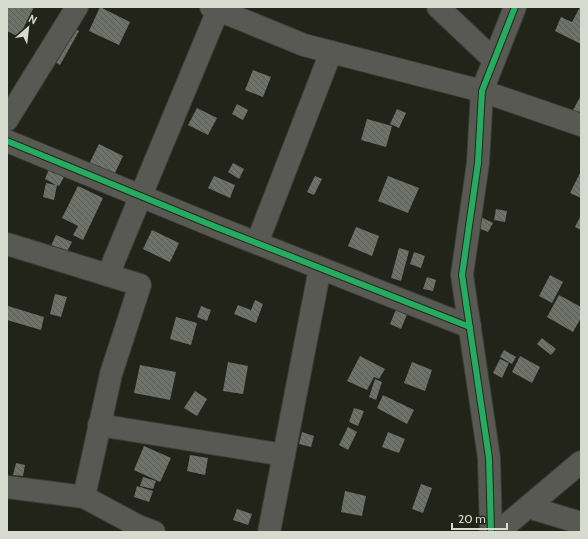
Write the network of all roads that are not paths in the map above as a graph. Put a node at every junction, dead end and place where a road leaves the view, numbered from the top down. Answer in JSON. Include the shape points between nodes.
{"nodes":[{"id":1,"x":77,"y":7,"type":"edge"},
{"id":2,"x":438,"y":7,"type":"edge"},
{"id":3,"x":515,"y":7,"type":"edge"},
{"id":4,"x":214,"y":8,"type":"edge"},
{"id":5,"x":331,"y":52,"type":"junction"},
{"id":6,"x":494,"y":60,"type":"junction"},
{"id":7,"x":482,"y":91,"type":"junction"},
{"id":8,"x":7,"y":120,"type":"edge"},
{"id":9,"x":581,"y":125,"type":"edge"},
{"id":10,"x":7,"y":141,"type":"edge"},
{"id":11,"x":140,"y":196,"type":"junction"},
{"id":12,"x":257,"y":243,"type":"junction"},
{"id":13,"x":7,"y":244,"type":"edge"},
{"id":14,"x":320,"y":268,"type":"junction"},
{"id":15,"x":108,"y":275,"type":"junction"},
{"id":16,"x":470,"y":327,"type":"junction"},
{"id":17,"x":99,"y":425,"type":"junction"},
{"id":18,"x":284,"y":454,"type":"junction"},
{"id":19,"x":581,"y":462,"type":"edge"},
{"id":20,"x":7,"y":487,"type":"edge"},
{"id":21,"x":84,"y":497,"type":"junction"},
{"id":22,"x":528,"y":506,"type":"junction"},
{"id":23,"x":581,"y":523,"type":"edge"},
{"id":24,"x":143,"y":530,"type":"edge"},
{"id":25,"x":269,"y":532,"type":"edge"},
{"id":26,"x":491,"y":532,"type":"edge"},
{"id":27,"x":498,"y":532,"type":"edge"}],
"edges":[{"from":1,"to":8,"type":"street"},
{"from":2,"to":6,"type":"street"},
{"from":3,"to":6,"type":"street"},
{"from":4,"to":5,"type":"street","via":[[304,45]]},
{"from":4,"to":11,"type":"street"},
{"from":5,"to":7,"type":"street"},
{"from":5,"to":12,"type":"street"},
{"from":6,"to":7,"type":"street"},
{"from":7,"to":9,"type":"street"},
{"from":7,"to":16,"type":"street","via":[[478,163],[462,275]]},
{"from":10,"to":11,"type":"street"},
{"from":11,"to":12,"type":"street"},
{"from":11,"to":15,"type":"street"},
{"from":12,"to":14,"type":"street"},
{"from":13,"to":15,"type":"street"},
{"from":14,"to":16,"type":"street"},
{"from":14,"to":18,"type":"street"},
{"from":15,"to":17,"type":"street","via":[[140,285],[111,374]]},
{"from":16,"to":26,"type":"street","via":[[489,458]]},
{"from":17,"to":18,"type":"street"},
{"from":17,"to":21,"type":"street"},
{"from":18,"to":25,"type":"street"},
{"from":19,"to":22,"type":"street"},
{"from":20,"to":21,"type":"street"},
{"from":21,"to":24,"type":"street"},
{"from":22,"to":23,"type":"street"},
{"from":22,"to":27,"type":"street"}]}
